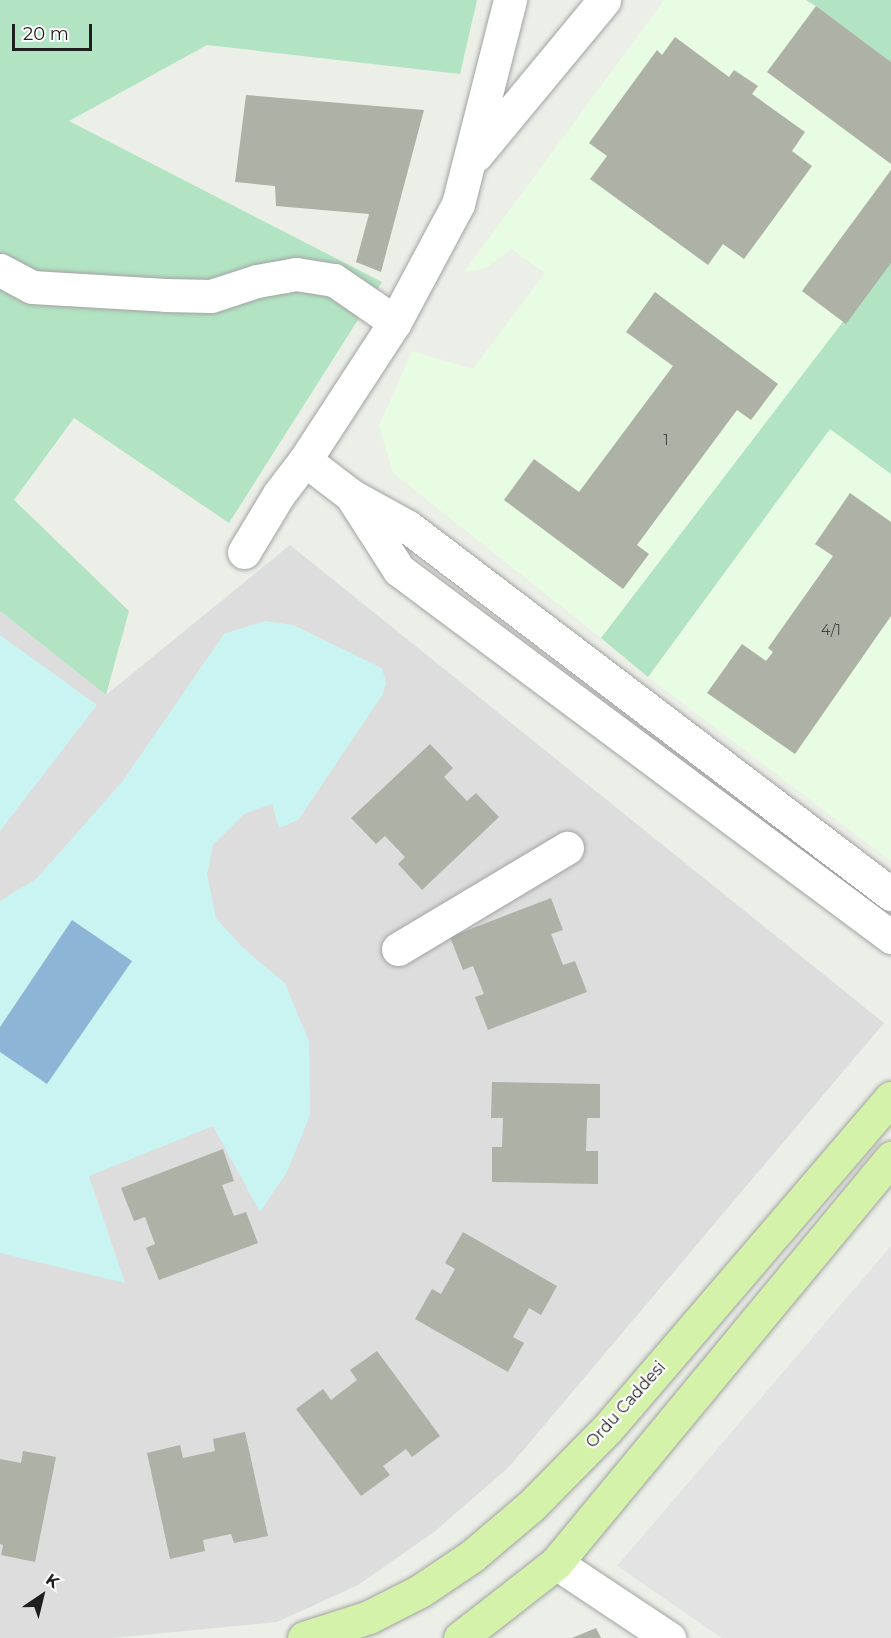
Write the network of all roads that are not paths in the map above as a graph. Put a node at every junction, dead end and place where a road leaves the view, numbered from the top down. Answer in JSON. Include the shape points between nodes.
{"nodes":[{"id":1,"x":510,"y":0,"type":"edge"},
{"id":2,"x":604,"y":0,"type":"edge"},
{"id":3,"x":469,"y":164,"type":"junction"},
{"id":4,"x":0,"y":270,"type":"edge"},
{"id":5,"x":395,"y":322,"type":"junction"},
{"id":6,"x":305,"y":460,"type":"junction"},
{"id":7,"x":352,"y":496,"type":"junction"},
{"id":8,"x":244,"y":552,"type":"dead end"},
{"id":9,"x":567,"y":848,"type":"dead end"},
{"id":10,"x":891,"y":894,"type":"edge"},
{"id":11,"x":891,"y":937,"type":"edge"},
{"id":12,"x":398,"y":949,"type":"dead end"},
{"id":13,"x":891,"y":1098,"type":"edge"},
{"id":14,"x":891,"y":1158,"type":"edge"},
{"id":15,"x":556,"y":1563,"type":"junction"},
{"id":16,"x":304,"y":1638,"type":"edge"},
{"id":17,"x":460,"y":1638,"type":"edge"},
{"id":18,"x":669,"y":1638,"type":"edge"}],
"edges":[{"from":1,"to":3,"type":"street"},
{"from":2,"to":3,"type":"street"},
{"from":3,"to":5,"type":"street","via":[[458,204]]},
{"from":4,"to":5,"type":"street","via":[[32,287],[211,296],[257,281],[297,274],[334,280]]},
{"from":5,"to":6,"type":"street"},
{"from":6,"to":7,"type":"street"},
{"from":6,"to":8,"type":"street"},
{"from":7,"to":10,"type":"street","via":[[408,527]]},
{"from":7,"to":11,"type":"street","via":[[399,570]]},
{"from":9,"to":12,"type":"street"},
{"from":13,"to":16,"type":"main road","name":"Ordu Caddesi","via":[[607,1429],[531,1506],[472,1556],[420,1591],[369,1617]]},
{"from":14,"to":15,"type":"main road"},
{"from":15,"to":17,"type":"main road"},
{"from":15,"to":18,"type":"street"}]}
